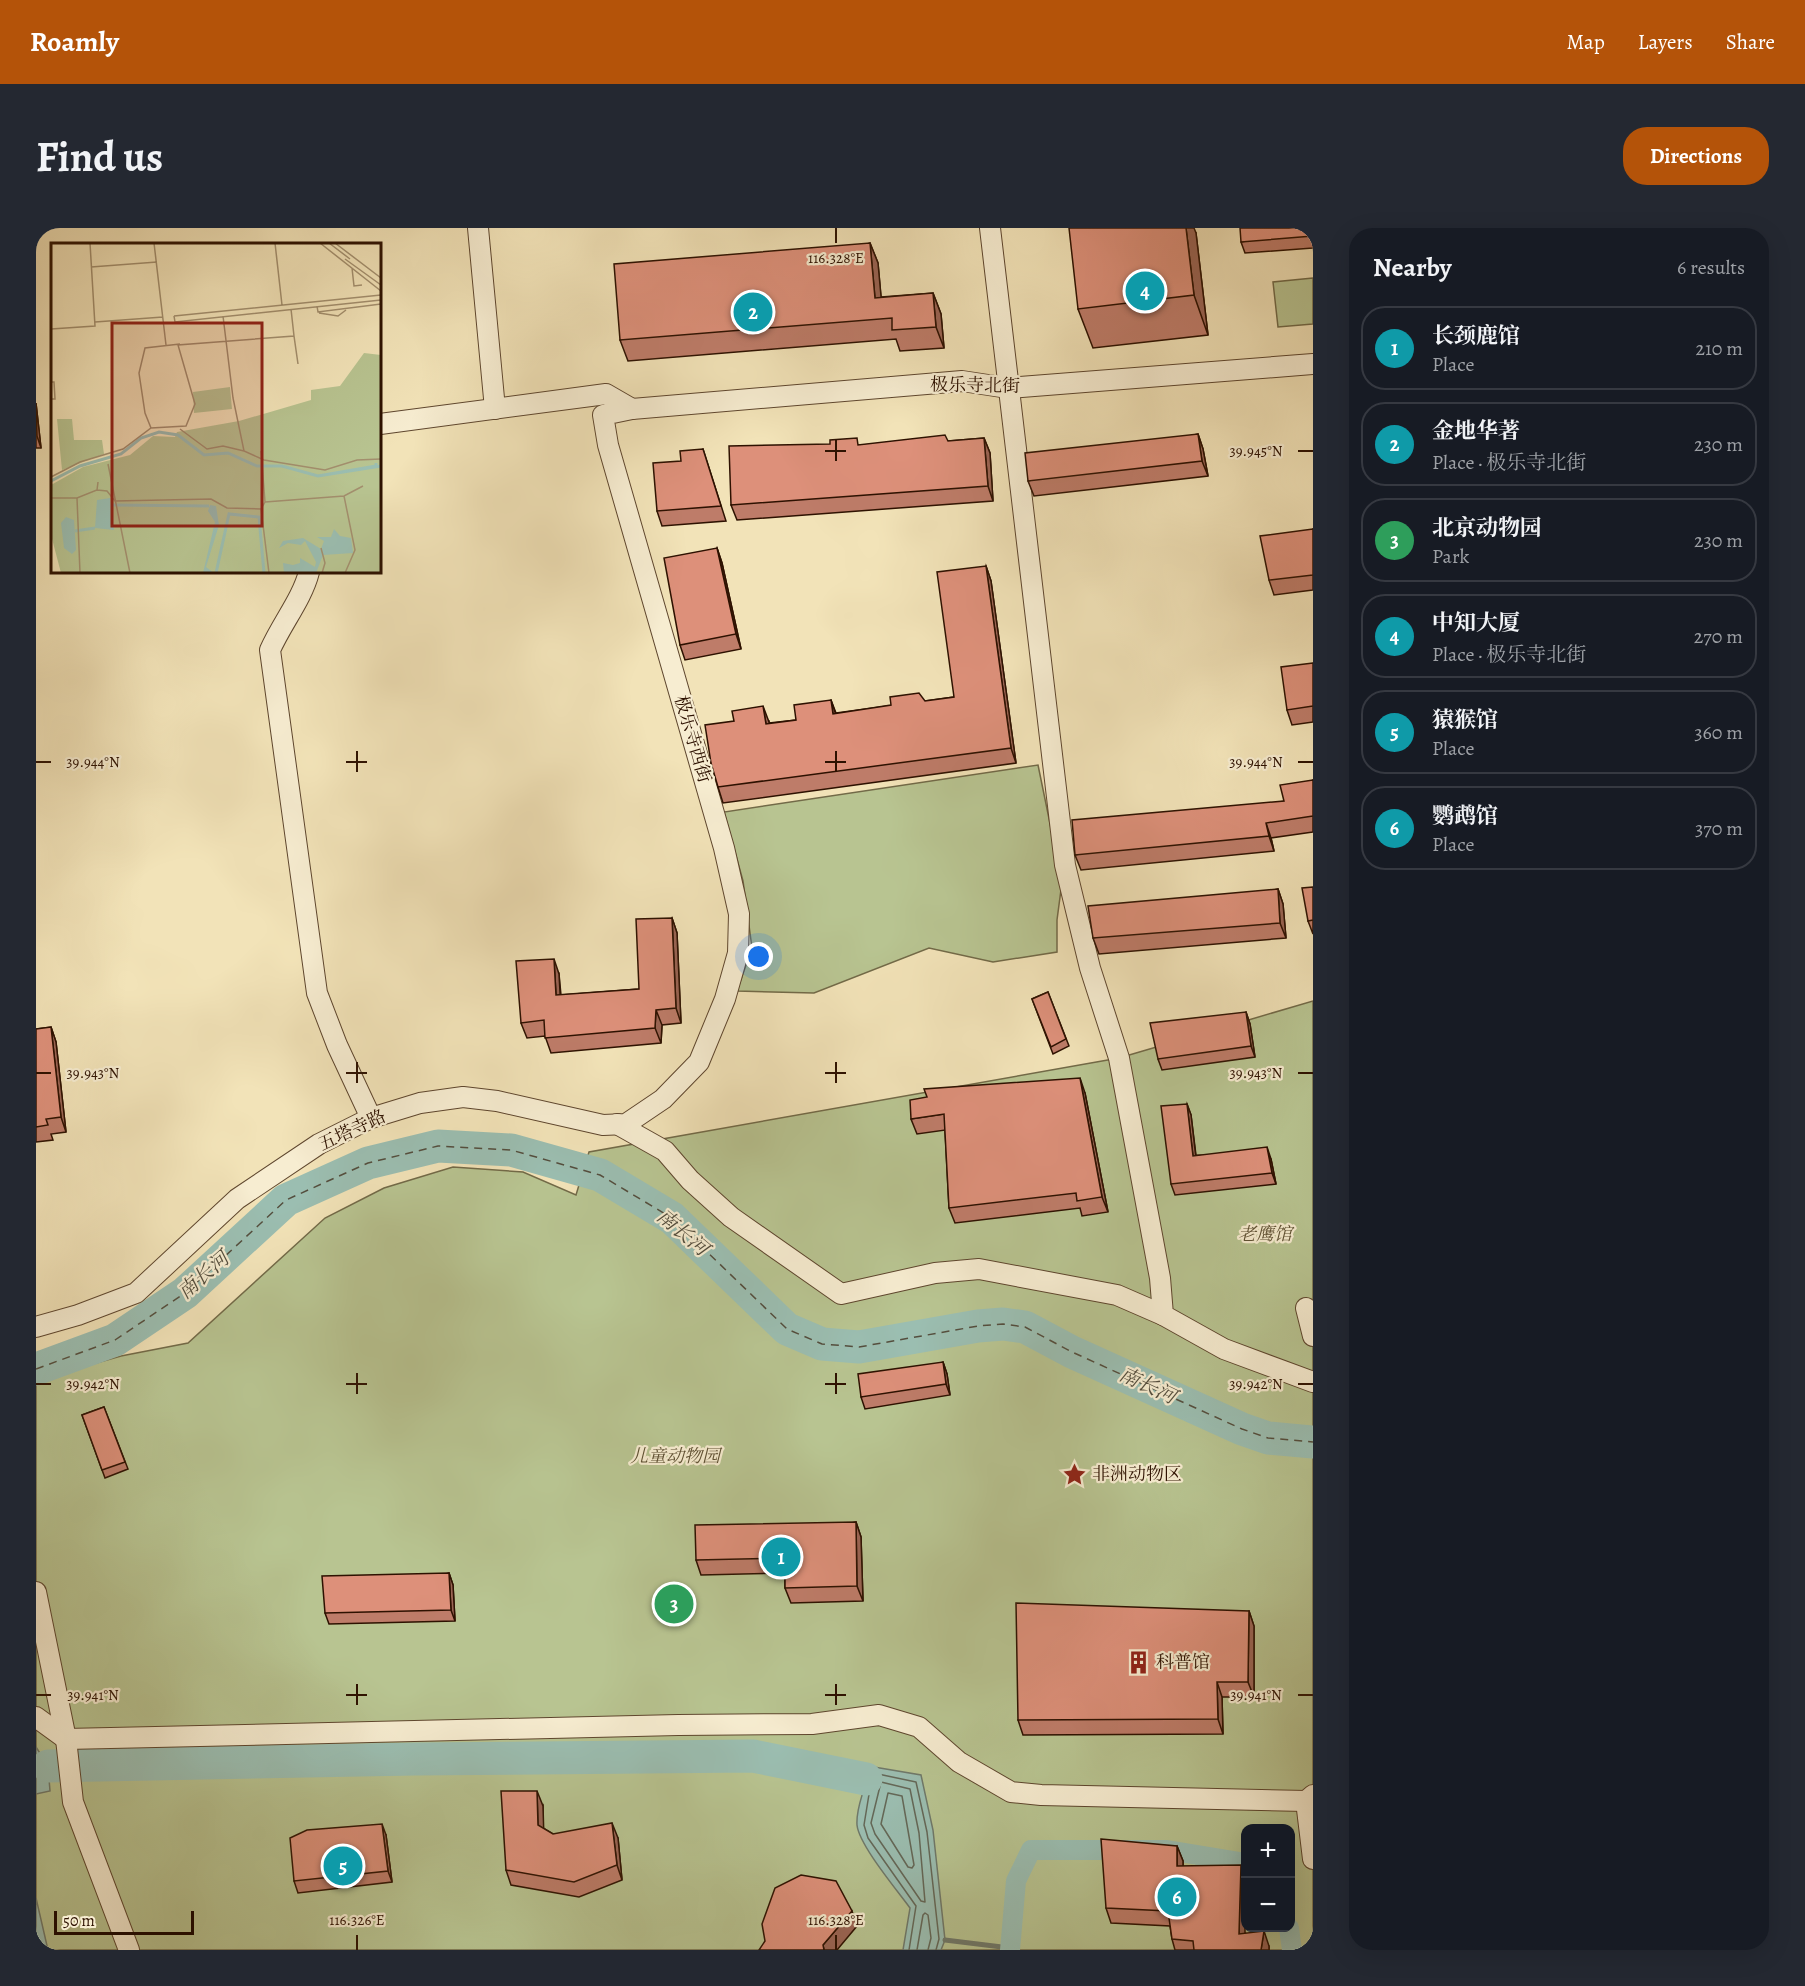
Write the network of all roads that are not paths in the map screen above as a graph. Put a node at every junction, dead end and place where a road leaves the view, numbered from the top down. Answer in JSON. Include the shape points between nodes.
{"nodes":[{"id":1,"x":478,"y":228,"type":"edge"},
{"id":2,"x":990,"y":228,"type":"edge"},
{"id":3,"x":1313,"y":364,"type":"edge"},
{"id":4,"x":1008,"y":388,"type":"junction"},
{"id":5,"x":495,"y":409,"type":"junction"},
{"id":6,"x":632,"y":409,"type":"junction"},
{"id":7,"x":603,"y":415,"type":"joint"},
{"id":8,"x":381,"y":424,"type":"edge"},
{"id":9,"x":309,"y":573,"type":"edge"},
{"id":10,"x":699,"y":1062,"type":"joint"},
{"id":11,"x":371,"y":1118,"type":"junction"},
{"id":12,"x":617,"y":1124,"type":"junction"},
{"id":13,"x":1306,"y":1308,"type":"dead end"},
{"id":14,"x":1163,"y":1315,"type":"junction"},
{"id":15,"x":36,"y":1327,"type":"edge"},
{"id":16,"x":1313,"y":1336,"type":"edge"},
{"id":17,"x":1313,"y":1382,"type":"edge"},
{"id":18,"x":36,"y":1592,"type":"edge"},
{"id":19,"x":36,"y":1717,"type":"edge"},
{"id":20,"x":66,"y":1739,"type":"junction"},
{"id":21,"x":1310,"y":1798,"type":"edge"},
{"id":22,"x":1313,"y":1859,"type":"edge"},
{"id":23,"x":129,"y":1950,"type":"edge"}],
"edges":[{"from":1,"to":5,"type":"street"},
{"from":2,"to":4,"type":"street"},
{"from":3,"to":4,"type":"street","name":"极乐寺北街"},
{"from":4,"to":6,"type":"street","name":"极乐寺北街","via":[[962,381]]},
{"from":4,"to":14,"type":"street","via":[[1065,865],[1090,968],[1119,1058],[1160,1278]]},
{"from":5,"to":6,"type":"street","via":[[606,394]]},
{"from":5,"to":8,"type":"street"},
{"from":6,"to":7,"type":"street","name":"极乐寺北街"},
{"from":7,"to":10,"type":"street","name":"极乐寺西街","via":[[608,445],[724,848],[739,914],[738,953],[725,999]]},
{"from":9,"to":11,"type":"street","via":[[305,588],[270,650],[316,993]]},
{"from":10,"to":12,"type":"street","name":"五塔寺路","via":[[663,1099],[626,1124]]},
{"from":11,"to":12,"type":"street","name":"五塔寺路","via":[[420,1103],[462,1098],[497,1101],[603,1125]]},
{"from":11,"to":15,"type":"street","name":"五塔寺路","via":[[319,1143],[237,1199],[136,1293],[78,1316]]},
{"from":12,"to":14,"type":"street","via":[[665,1151],[731,1217],[841,1294],[979,1269],[1117,1295]]},
{"from":13,"to":16,"type":"street"},
{"from":14,"to":17,"type":"street","via":[[1224,1349]]},
{"from":18,"to":20,"type":"street"},
{"from":19,"to":20,"type":"street"},
{"from":20,"to":21,"type":"street","via":[[812,1724],[879,1715],[919,1727],[959,1762],[1011,1792]]},
{"from":20,"to":23,"type":"street","via":[[73,1802]]},
{"from":21,"to":22,"type":"street"}]}
